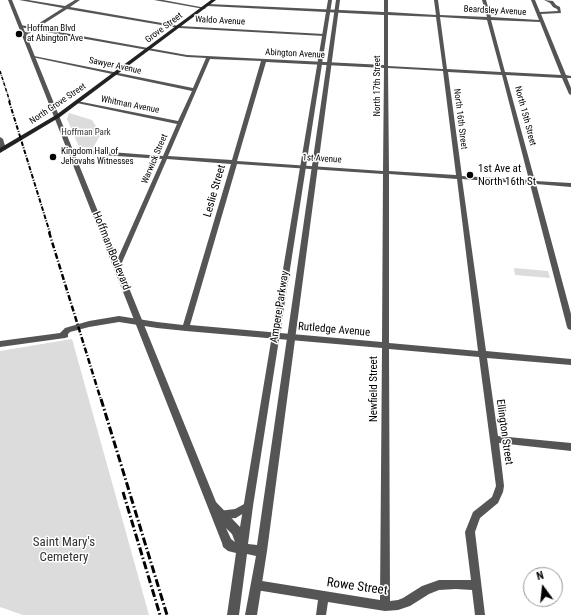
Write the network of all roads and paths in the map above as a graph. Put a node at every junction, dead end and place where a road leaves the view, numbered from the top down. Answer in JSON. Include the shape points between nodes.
{"nodes":[{"id":1,"x":10,"y":0,"type":"edge"},
{"id":2,"x":21,"y":0,"type":"edge"},
{"id":3,"x":78,"y":0,"type":"edge"},
{"id":4,"x":156,"y":0,"type":"edge"},
{"id":5,"x":214,"y":0,"type":"edge"},
{"id":6,"x":330,"y":0,"type":"edge"},
{"id":7,"x":338,"y":0,"type":"edge"},
{"id":8,"x":386,"y":0,"type":"edge"},
{"id":9,"x":436,"y":0,"type":"edge"},
{"id":10,"x":484,"y":0,"type":"edge"},
{"id":11,"x":533,"y":0,"type":"edge"},
{"id":12,"x":546,"y":0,"type":"edge"},
{"id":13,"x":206,"y":7,"type":"junction"},
{"id":14,"x":66,"y":8,"type":"junction"},
{"id":15,"x":328,"y":11,"type":"junction"},
{"id":16,"x":337,"y":11,"type":"junction"},
{"id":17,"x":538,"y":12,"type":"junction"},
{"id":18,"x":386,"y":14,"type":"junction"},
{"id":19,"x":438,"y":16,"type":"junction"},
{"id":20,"x":489,"y":18,"type":"junction"},
{"id":21,"x":542,"y":21,"type":"junction"},
{"id":22,"x":21,"y":26,"type":"junction"},
{"id":23,"x":179,"y":27,"type":"junction"},
{"id":24,"x":33,"y":28,"type":"junction"},
{"id":25,"x":24,"y":34,"type":"junction"},
{"id":26,"x":324,"y":36,"type":"junction"},
{"id":27,"x":150,"y":49,"type":"junction"},
{"id":28,"x":34,"y":57,"type":"junction"},
{"id":29,"x":208,"y":57,"type":"junction"},
{"id":30,"x":264,"y":60,"type":"junction"},
{"id":31,"x":320,"y":63,"type":"junction"},
{"id":32,"x":330,"y":64,"type":"junction"},
{"id":33,"x":385,"y":67,"type":"junction"},
{"id":34,"x":124,"y":68,"type":"joint"},
{"id":35,"x":445,"y":70,"type":"junction"},
{"id":36,"x":116,"y":74,"type":"junction"},
{"id":37,"x":504,"y":74,"type":"junction"},
{"id":38,"x":564,"y":77,"type":"junction"},
{"id":39,"x":571,"y":78,"type":"edge"},
{"id":40,"x":194,"y":90,"type":"junction"},
{"id":41,"x":571,"y":94,"type":"edge"},
{"id":42,"x":77,"y":102,"type":"junction"},
{"id":43,"x":58,"y":116,"type":"junction"},
{"id":44,"x":180,"y":123,"type":"junction"},
{"id":45,"x":0,"y":139,"type":"edge"},
{"id":46,"x":1,"y":150,"type":"edge"},
{"id":47,"x":71,"y":151,"type":"junction"},
{"id":48,"x":165,"y":157,"type":"junction"},
{"id":49,"x":234,"y":162,"type":"junction"},
{"id":50,"x":303,"y":166,"type":"junction"},
{"id":51,"x":315,"y":167,"type":"junction"},
{"id":52,"x":386,"y":172,"type":"junction"},
{"id":53,"x":458,"y":177,"type":"junction"},
{"id":54,"x":534,"y":182,"type":"junction"},
{"id":55,"x":571,"y":185,"type":"edge"},
{"id":56,"x":467,"y":241,"type":"joint"},
{"id":57,"x":117,"y":267,"type":"junction"},
{"id":58,"x":140,"y":323,"type":"junction"},
{"id":59,"x":571,"y":327,"type":"edge"},
{"id":60,"x":186,"y":328,"type":"junction"},
{"id":61,"x":276,"y":336,"type":"junction"},
{"id":62,"x":291,"y":337,"type":"junction"},
{"id":63,"x":0,"y":344,"type":"edge"},
{"id":64,"x":386,"y":346,"type":"junction"},
{"id":65,"x":482,"y":354,"type":"junction"},
{"id":66,"x":571,"y":362,"type":"edge"},
{"id":67,"x":494,"y":439,"type":"junction"},
{"id":68,"x":571,"y":447,"type":"edge"},
{"id":69,"x":211,"y":503,"type":"junction"},
{"id":70,"x":248,"y":506,"type":"junction"},
{"id":71,"x":222,"y":514,"type":"junction"},
{"id":72,"x":243,"y":549,"type":"junction"},
{"id":73,"x":262,"y":551,"type":"junction"},
{"id":74,"x":256,"y":584,"type":"junction"},
{"id":75,"x":476,"y":585,"type":"junction"},
{"id":76,"x":324,"y":596,"type":"junction"},
{"id":77,"x":385,"y":606,"type":"junction"},
{"id":78,"x":233,"y":615,"type":"edge"},
{"id":79,"x":251,"y":615,"type":"edge"},
{"id":80,"x":321,"y":615,"type":"edge"},
{"id":81,"x":480,"y":615,"type":"edge"}],
"edges":[{"from":1,"to":22,"type":"street","name":"Hoffman Boulevard"},
{"from":2,"to":14,"type":"street","name":"Waldo Avenue"},
{"from":3,"to":14,"type":"street"},
{"from":4,"to":13,"type":"street","name":"Beardsley Avenue"},
{"from":5,"to":13,"type":"main road","name":"Grove Street"},
{"from":6,"to":15,"type":"street","name":"Ampere Parkway"},
{"from":7,"to":16,"type":"street","name":"Ampere Parkway"},
{"from":8,"to":18,"type":"street","name":"North 17th Street"},
{"from":9,"to":19,"type":"street","name":"North 16th Street"},
{"from":10,"to":20,"type":"street","name":"North 15th Street"},
{"from":11,"to":17,"type":"street"},
{"from":12,"to":17,"type":"street","via":[[552,2],[560,12]]},
{"from":13,"to":15,"type":"street","name":"Beardsley Avenue"},
{"from":13,"to":23,"type":"main road","name":"Grove Street"},
{"from":14,"to":23,"type":"street","name":"Waldo Avenue"},
{"from":14,"to":24,"type":"street"},
{"from":15,"to":16,"type":"street","name":"Beardsley Avenue"},
{"from":15,"to":26,"type":"street","name":"Ampere Parkway"},
{"from":16,"to":18,"type":"street","name":"Beardsley Avenue"},
{"from":16,"to":32,"type":"street","name":"Ampere Parkway"},
{"from":17,"to":21,"type":"street"},
{"from":18,"to":19,"type":"street","name":"Beardsley Avenue"},
{"from":18,"to":33,"type":"street","name":"North 17th Street"},
{"from":19,"to":20,"type":"street","name":"Beardsley Avenue"},
{"from":19,"to":35,"type":"street","name":"North 16th Street"},
{"from":20,"to":21,"type":"street","name":"Beardsley Avenue"},
{"from":20,"to":37,"type":"street","name":"North 15th Street"},
{"from":21,"to":38,"type":"street"},
{"from":22,"to":24,"type":"street","name":"Abington Avenue"},
{"from":22,"to":25,"type":"street","name":"Hoffman Boulevard"},
{"from":23,"to":26,"type":"street","name":"Waldo Avenue"},
{"from":23,"to":27,"type":"main road","name":"Grove Street"},
{"from":24,"to":25,"type":"street"},
{"from":24,"to":27,"type":"street","name":"Abington Avenue"},
{"from":25,"to":28,"type":"street","name":"Hoffman Boulevard"},
{"from":26,"to":31,"type":"street","name":"Ampere Parkway"},
{"from":27,"to":29,"type":"street","name":"Abington Avenue"},
{"from":27,"to":34,"type":"main road","name":"Grove Street"},
{"from":28,"to":36,"type":"street","name":"Sawyer Avenue"},
{"from":28,"to":43,"type":"street","name":"Hoffman Boulevard"},
{"from":29,"to":30,"type":"street","name":"Abington Avenue"},
{"from":29,"to":40,"type":"street","name":"Warwick Street"},
{"from":30,"to":31,"type":"street","name":"Abington Avenue"},
{"from":30,"to":49,"type":"street","name":"Leslie Street"},
{"from":31,"to":32,"type":"street","name":"Abington Avenue"},
{"from":31,"to":50,"type":"street","name":"Ampere Parkway"},
{"from":32,"to":33,"type":"street","name":"Abington Avenue"},
{"from":32,"to":51,"type":"street","name":"Ampere Parkway"},
{"from":33,"to":35,"type":"street","name":"Abington Avenue"},
{"from":33,"to":52,"type":"street","name":"North 17th Street"},
{"from":34,"to":36,"type":"main road","name":"North Grove Street"},
{"from":35,"to":37,"type":"street","name":"Abington Avenue"},
{"from":35,"to":53,"type":"street","name":"North 16th Street"},
{"from":36,"to":40,"type":"street","name":"Sawyer Avenue"},
{"from":36,"to":42,"type":"main road","name":"North Grove Street"},
{"from":37,"to":38,"type":"street","name":"Abington Avenue"},
{"from":37,"to":54,"type":"street","name":"North 15th Street"},
{"from":38,"to":39,"type":"street","name":"Abington Avenue"},
{"from":38,"to":41,"type":"street"},
{"from":40,"to":44,"type":"street","name":"Warwick Street"},
{"from":42,"to":43,"type":"main road","name":"North Grove Street"},
{"from":42,"to":44,"type":"street","name":"Whitman Avenue"},
{"from":43,"to":46,"type":"main road","name":"North Grove Street"},
{"from":43,"to":47,"type":"street","name":"Hoffman Boulevard"},
{"from":44,"to":48,"type":"street","name":"Warwick Street"},
{"from":45,"to":46,"type":"street"},
{"from":47,"to":48,"type":"street","name":"1st Avenue"},
{"from":47,"to":57,"type":"street","name":"Hoffman Boulevard"},
{"from":48,"to":49,"type":"street","name":"1st Avenue"},
{"from":48,"to":57,"type":"street","name":"Warwick Street"},
{"from":49,"to":50,"type":"street","name":"1st Avenue"},
{"from":49,"to":60,"type":"street","name":"Leslie Street"},
{"from":50,"to":51,"type":"street","name":"1st Avenue"},
{"from":50,"to":61,"type":"street","name":"Ampere Parkway"},
{"from":51,"to":52,"type":"street","name":"1st Avenue"},
{"from":51,"to":62,"type":"street","name":"Ampere Parkway"},
{"from":52,"to":53,"type":"street","name":"1st Avenue"},
{"from":52,"to":64,"type":"street","name":"Newfield Street"},
{"from":53,"to":54,"type":"street","name":"1st Avenue"},
{"from":53,"to":56,"type":"street","name":"North 16th Street"},
{"from":54,"to":55,"type":"street","name":"1st Avenue"},
{"from":54,"to":59,"type":"street","name":"North 15th Street"},
{"from":56,"to":65,"type":"street","name":"Ellington Street"},
{"from":57,"to":58,"type":"street","name":"Hoffman Boulevard"},
{"from":58,"to":60,"type":"street","name":"Rutledge Avenue"},
{"from":58,"to":63,"type":"street","name":"Rutledge Avenue","via":[[119,319],[96,324],[69,335]]},
{"from":58,"to":69,"type":"street","name":"Hoffman Boulevard"},
{"from":60,"to":61,"type":"street","name":"Rutledge Avenue"},
{"from":61,"to":62,"type":"street","name":"Rutledge Avenue"},
{"from":61,"to":70,"type":"street","name":"Ampere Parkway"},
{"from":62,"to":64,"type":"street","name":"Rutledge Avenue"},
{"from":62,"to":73,"type":"street","name":"Ampere Parkway"},
{"from":64,"to":65,"type":"street","name":"Rutledge Avenue"},
{"from":64,"to":77,"type":"street","name":"Newfield Street"},
{"from":65,"to":66,"type":"street","name":"Rutledge Avenue"},
{"from":65,"to":67,"type":"street","name":"Ellington Street"},
{"from":67,"to":68,"type":"street"},
{"from":67,"to":75,"type":"street","name":"Ellington Street","via":[[499,492],[495,500],[476,515],[471,526],[470,538]]},
{"from":69,"to":71,"type":"street","name":"Hoffman Boulevard"},
{"from":69,"to":72,"type":"street","name":"Hoffman Boulevard","via":[[226,543]]},
{"from":70,"to":71,"type":"street","via":[[236,513]]},
{"from":70,"to":72,"type":"street","name":"Ampere Parkway"},
{"from":71,"to":72,"type":"street","name":"Hoffman Boulevard","via":[[236,531]]},
{"from":72,"to":73,"type":"street","name":"Hoffman Boulevard"},
{"from":72,"to":78,"type":"street","name":"Ampere Parkway"},
{"from":73,"to":74,"type":"street","name":"Ampere Parkway"},
{"from":74,"to":76,"type":"street","name":"Rowe Street"},
{"from":74,"to":79,"type":"street","name":"Ampere Parkway"},
{"from":75,"to":77,"type":"street","name":"Rowe Street","via":[[439,586],[426,590],[406,602]]},
{"from":75,"to":81,"type":"street","name":"Ellington Street"},
{"from":76,"to":77,"type":"street","name":"Rowe Street"},
{"from":76,"to":80,"type":"street"}]}
